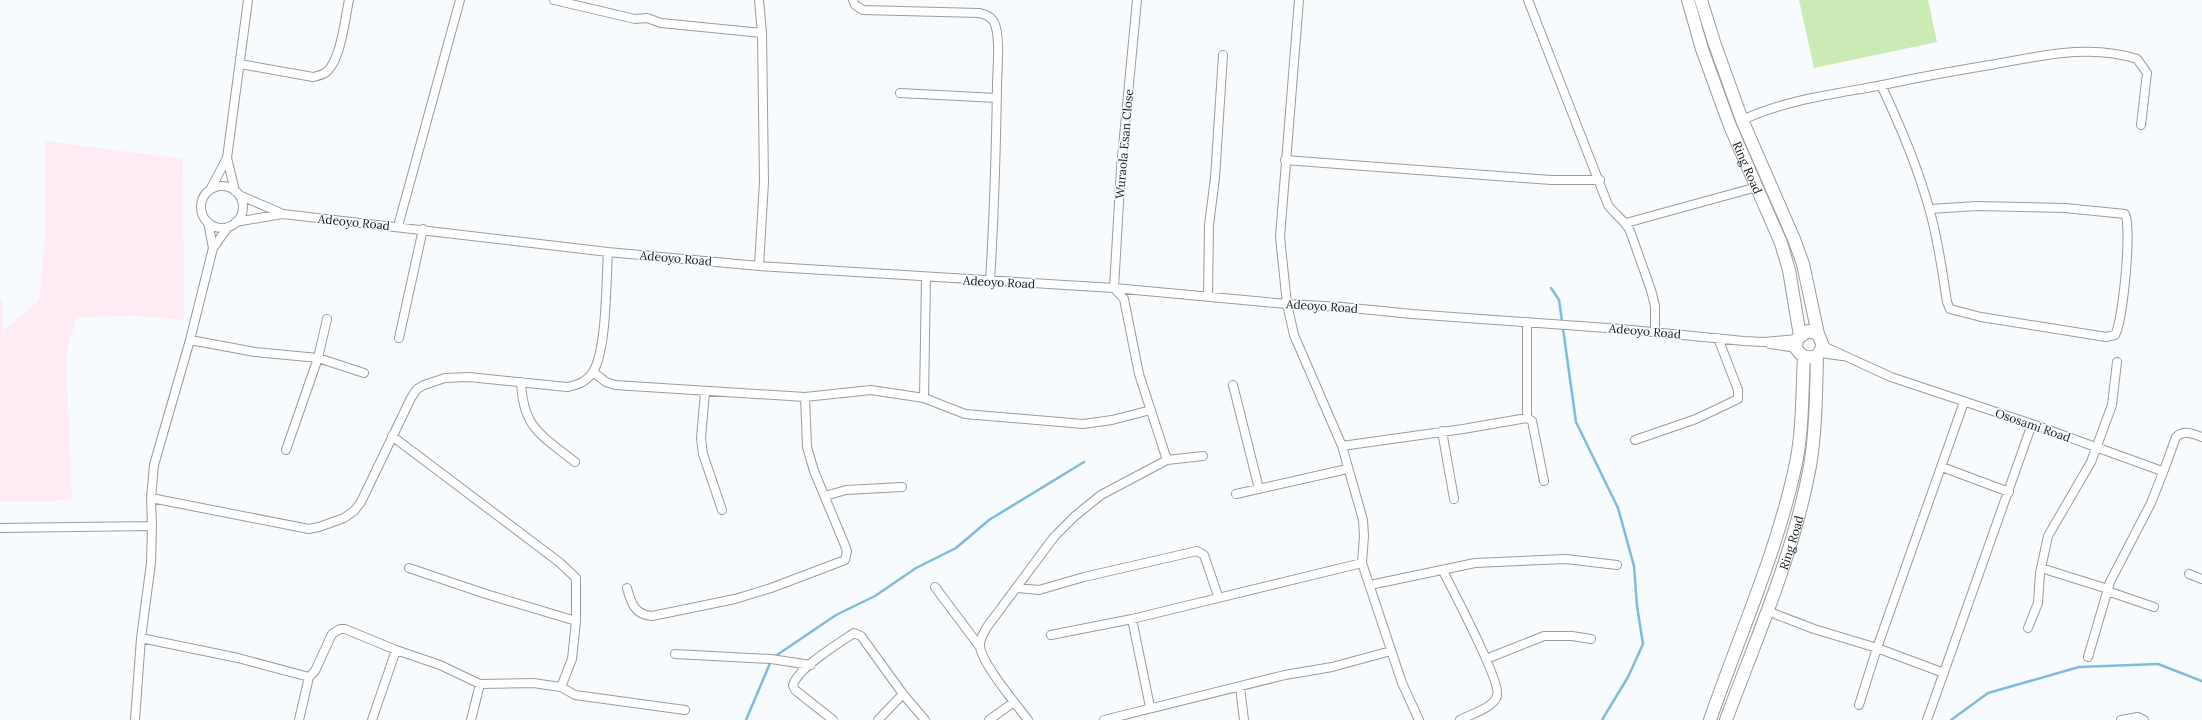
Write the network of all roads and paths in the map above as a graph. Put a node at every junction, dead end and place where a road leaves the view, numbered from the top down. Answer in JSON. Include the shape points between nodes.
{"nodes":[{"id":1,"x":248,"y":0,"type":"edge"},
{"id":2,"x":349,"y":0,"type":"edge"},
{"id":3,"x":460,"y":0,"type":"edge"},
{"id":4,"x":554,"y":0,"type":"edge"},
{"id":5,"x":758,"y":0,"type":"edge"},
{"id":6,"x":853,"y":0,"type":"edge"},
{"id":7,"x":1137,"y":0,"type":"edge"},
{"id":8,"x":1299,"y":0,"type":"edge"},
{"id":9,"x":1528,"y":0,"type":"edge"},
{"id":10,"x":1688,"y":0,"type":"edge"},
{"id":11,"x":1701,"y":0,"type":"edge"},
{"id":12,"x":762,"y":34,"type":"junction"},
{"id":13,"x":1223,"y":55,"type":"dead end"},
{"id":14,"x":240,"y":64,"type":"junction"},
{"id":15,"x":1881,"y":85,"type":"junction"},
{"id":16,"x":900,"y":93,"type":"dead end"},
{"id":17,"x":997,"y":98,"type":"junction"},
{"id":18,"x":1742,"y":120,"type":"junction"},
{"id":19,"x":2141,"y":125,"type":"dead end"},
{"id":20,"x":227,"y":158,"type":"junction"},
{"id":21,"x":1285,"y":160,"type":"junction"},
{"id":22,"x":1600,"y":180,"type":"junction"},
{"id":23,"x":1757,"y":187,"type":"junction"},
{"id":24,"x":210,"y":190,"type":"junction"},
{"id":25,"x":237,"y":193,"type":"junction"},
{"id":26,"x":1930,"y":209,"type":"junction"},
{"id":27,"x":283,"y":214,"type":"junction"},
{"id":28,"x":208,"y":222,"type":"junction"},
{"id":29,"x":236,"y":222,"type":"junction"},
{"id":30,"x":1626,"y":223,"type":"junction"},
{"id":31,"x":398,"y":226,"type":"junction"},
{"id":32,"x":228,"y":227,"type":"junction"},
{"id":33,"x":423,"y":229,"type":"junction"},
{"id":34,"x":213,"y":248,"type":"junction"},
{"id":35,"x":608,"y":252,"type":"junction"},
{"id":36,"x":759,"y":266,"type":"junction"},
{"id":37,"x":926,"y":278,"type":"junction"},
{"id":38,"x":990,"y":282,"type":"junction"},
{"id":39,"x":1114,"y":288,"type":"junction"},
{"id":40,"x":1208,"y":296,"type":"junction"},
{"id":41,"x":1287,"y":304,"type":"junction"},
{"id":42,"x":327,"y":319,"type":"dead end"},
{"id":43,"x":1527,"y":322,"type":"junction"},
{"id":44,"x":1655,"y":332,"type":"junction"},
{"id":45,"x":1818,"y":334,"type":"junction"},
{"id":46,"x":399,"y":338,"type":"dead end"},
{"id":47,"x":1718,"y":338,"type":"junction"},
{"id":48,"x":190,"y":340,"type":"junction"},
{"id":49,"x":1799,"y":345,"type":"junction"},
{"id":50,"x":1820,"y":352,"type":"junction"},
{"id":51,"x":318,"y":358,"type":"junction"},
{"id":52,"x":2117,"y":362,"type":"dead end"},
{"id":53,"x":592,"y":372,"type":"junction"},
{"id":54,"x":364,"y":373,"type":"dead end"},
{"id":55,"x":521,"y":382,"type":"junction"},
{"id":56,"x":1233,"y":386,"type":"dead end"},
{"id":57,"x":705,"y":392,"type":"junction"},
{"id":58,"x":805,"y":397,"type":"junction"},
{"id":59,"x":924,"y":398,"type":"junction"},
{"id":60,"x":1964,"y":402,"type":"junction"},
{"id":61,"x":1151,"y":410,"type":"junction"},
{"id":62,"x":1527,"y":418,"type":"junction"},
{"id":63,"x":2032,"y":424,"type":"junction"},
{"id":64,"x":1442,"y":431,"type":"junction"},
{"id":65,"x":392,"y":436,"type":"junction"},
{"id":66,"x":2202,"y":437,"type":"edge"},
{"id":67,"x":1635,"y":440,"type":"dead end"},
{"id":68,"x":1342,"y":446,"type":"junction"},
{"id":69,"x":2097,"y":447,"type":"junction"},
{"id":70,"x":286,"y":450,"type":"dead end"},
{"id":71,"x":1203,"y":456,"type":"dead end"},
{"id":72,"x":1167,"y":460,"type":"junction"},
{"id":73,"x":575,"y":462,"type":"dead end"},
{"id":74,"x":1942,"y":467,"type":"junction"},
{"id":75,"x":1347,"y":469,"type":"junction"},
{"id":76,"x":2164,"y":470,"type":"junction"},
{"id":77,"x":1544,"y":481,"type":"dead end"},
{"id":78,"x":902,"y":488,"type":"dead end"},
{"id":79,"x":1259,"y":489,"type":"junction"},
{"id":80,"x":2009,"y":492,"type":"junction"},
{"id":81,"x":1236,"y":494,"type":"dead end"},
{"id":82,"x":825,"y":496,"type":"junction"},
{"id":83,"x":150,"y":498,"type":"junction"},
{"id":84,"x":1454,"y":499,"type":"dead end"},
{"id":85,"x":722,"y":510,"type":"dead end"},
{"id":86,"x":152,"y":526,"type":"junction"},
{"id":87,"x":0,"y":528,"type":"edge"},
{"id":88,"x":1362,"y":563,"type":"junction"},
{"id":89,"x":1617,"y":566,"type":"dead end"},
{"id":90,"x":409,"y":568,"type":"dead end"},
{"id":91,"x":2041,"y":568,"type":"junction"},
{"id":92,"x":1443,"y":571,"type":"junction"},
{"id":93,"x":2189,"y":574,"type":"dead end"},
{"id":94,"x":2202,"y":579,"type":"edge"},
{"id":95,"x":1370,"y":585,"type":"junction"},
{"id":96,"x":935,"y":587,"type":"dead end"},
{"id":97,"x":627,"y":588,"type":"dead end"},
{"id":98,"x":1016,"y":588,"type":"junction"},
{"id":99,"x":2107,"y":590,"type":"junction"},
{"id":100,"x":1218,"y":596,"type":"junction"},
{"id":101,"x":2154,"y":607,"type":"dead end"},
{"id":102,"x":1767,"y":611,"type":"junction"},
{"id":103,"x":1132,"y":619,"type":"junction"},
{"id":104,"x":576,"y":621,"type":"junction"},
{"id":105,"x":2028,"y":628,"type":"dead end"},
{"id":106,"x":1051,"y":635,"type":"dead end"},
{"id":107,"x":141,"y":638,"type":"junction"},
{"id":108,"x":1591,"y":639,"type":"dead end"},
{"id":109,"x":980,"y":648,"type":"junction"},
{"id":110,"x":1877,"y":648,"type":"junction"},
{"id":111,"x":396,"y":650,"type":"junction"},
{"id":112,"x":1391,"y":651,"type":"junction"},
{"id":113,"x":675,"y":654,"type":"dead end"},
{"id":114,"x":2088,"y":657,"type":"dead end"},
{"id":115,"x":1486,"y":659,"type":"junction"},
{"id":116,"x":811,"y":664,"type":"junction"},
{"id":117,"x":1944,"y":673,"type":"junction"},
{"id":118,"x":309,"y":678,"type":"junction"},
{"id":119,"x":480,"y":684,"type":"junction"},
{"id":120,"x":1240,"y":687,"type":"junction"},
{"id":121,"x":561,"y":688,"type":"junction"},
{"id":122,"x":903,"y":694,"type":"junction"},
{"id":123,"x":1014,"y":702,"type":"junction"},
{"id":124,"x":1859,"y":705,"type":"dead end"},
{"id":125,"x":1150,"y":707,"type":"junction"},
{"id":126,"x":685,"y":710,"type":"dead end"},
{"id":127,"x":135,"y":720,"type":"edge"},
{"id":128,"x":298,"y":720,"type":"edge"},
{"id":129,"x":372,"y":720,"type":"edge"},
{"id":130,"x":471,"y":720,"type":"edge"},
{"id":131,"x":833,"y":720,"type":"edge"},
{"id":132,"x":878,"y":720,"type":"edge"},
{"id":133,"x":926,"y":720,"type":"edge"},
{"id":134,"x":988,"y":720,"type":"edge"},
{"id":135,"x":1028,"y":720,"type":"edge"},
{"id":136,"x":1104,"y":720,"type":"edge"},
{"id":137,"x":1244,"y":720,"type":"edge"},
{"id":138,"x":1418,"y":720,"type":"edge"},
{"id":139,"x":1460,"y":720,"type":"edge"},
{"id":140,"x":1710,"y":720,"type":"edge"},
{"id":141,"x":1726,"y":720,"type":"edge"},
{"id":142,"x":1927,"y":720,"type":"edge"},
{"id":143,"x":2121,"y":720,"type":"edge"},
{"id":144,"x":2144,"y":720,"type":"edge"}],
"edges":[{"from":1,"to":14,"type":"street"},
{"from":2,"to":14,"type":"street","via":[[336,58],[324,74],[313,77]]},
{"from":3,"to":31,"type":"street"},
{"from":4,"to":12,"type":"street","via":[[635,19],[647,18],[661,23]]},
{"from":5,"to":12,"type":"street"},
{"from":6,"to":17,"type":"street","via":[[858,8],[863,10],[979,13],[990,17],[996,32]]},
{"from":7,"to":39,"type":"street","name":"Wuraola Esan Close","via":[[1120,168]]},
{"from":8,"to":21,"type":"street"},
{"from":9,"to":22,"type":"street"},
{"from":10,"to":23,"type":"main road","name":"Ring Road","via":[[1702,49],[1730,126]]},
{"from":11,"to":18,"type":"main road","name":"Ring Road"},
{"from":12,"to":36,"type":"street","via":[[764,182]]},
{"from":13,"to":40,"type":"street","via":[[1215,178],[1209,225]]},
{"from":14,"to":20,"type":"street"},
{"from":15,"to":18,"type":"street","via":[[1832,92],[1788,103]]},
{"from":15,"to":19,"type":"street","via":[[2041,56],[2077,52],[2109,53],[2137,59],[2147,73]]},
{"from":15,"to":26,"type":"street","via":[[1909,146]]},
{"from":16,"to":17,"type":"street"},
{"from":17,"to":38,"type":"street"},
{"from":18,"to":45,"type":"main road","name":"Ring Road","via":[[1803,264]]},
{"from":20,"to":24,"type":"street"},
{"from":20,"to":25,"type":"street"},
{"from":21,"to":22,"type":"street","via":[[1551,180]]},
{"from":21,"to":41,"type":"street","via":[[1280,237]]},
{"from":22,"to":30,"type":"street","via":[[1608,205],[1614,214]]},
{"from":23,"to":30,"type":"street"},
{"from":23,"to":49,"type":"main road","name":"Ring Road","via":[[1781,243],[1789,270],[1797,309]]},
{"from":24,"to":25,"type":"street","via":[[225,186]]},
{"from":24,"to":28,"type":"street","via":[[203,198],[201,208]]},
{"from":25,"to":27,"type":"street","name":"Adeoyo Road"},
{"from":25,"to":29,"type":"street","via":[[243,206],[240,218]]},
{"from":26,"to":26,"type":"street","via":[[1984,206],[2065,208],[2126,214],[2128,225],[2125,284],[2120,322],[2115,335],[2106,337],[1981,318],[1950,308]]},
{"from":27,"to":29,"type":"street"},
{"from":27,"to":31,"type":"street","name":"Adeoyo Road"},
{"from":28,"to":32,"type":"street","via":[[218,227]]},
{"from":28,"to":34,"type":"street"},
{"from":29,"to":32,"type":"street"},
{"from":30,"to":44,"type":"street","via":[[1651,290],[1655,306]]},
{"from":31,"to":33,"type":"street","name":"Adeoyo Road"},
{"from":32,"to":34,"type":"street"},
{"from":33,"to":35,"type":"street","name":"Adeoyo Road"},
{"from":33,"to":46,"type":"street"},
{"from":34,"to":48,"type":"street"},
{"from":35,"to":36,"type":"street","name":"Adeoyo Road"},
{"from":35,"to":53,"type":"street","via":[[602,337],[599,356]]},
{"from":36,"to":37,"type":"street","name":"Adeoyo Road"},
{"from":37,"to":38,"type":"street","name":"Adeoyo Road"},
{"from":37,"to":59,"type":"street"},
{"from":38,"to":39,"type":"street","name":"Adeoyo Road"},
{"from":39,"to":40,"type":"street","name":"Adeoyo Road"},
{"from":39,"to":61,"type":"street","via":[[1124,299],[1139,374]]},
{"from":40,"to":41,"type":"street","name":"Adeoyo Road"},
{"from":41,"to":43,"type":"street","name":"Adeoyo Road"},
{"from":41,"to":68,"type":"street","via":[[1294,335]]},
{"from":42,"to":51,"type":"street"},
{"from":43,"to":44,"type":"street","name":"Adeoyo Road"},
{"from":43,"to":62,"type":"street"},
{"from":44,"to":47,"type":"street","name":"Adeoyo Road"},
{"from":45,"to":49,"type":"main road","via":[[1808,331]]},
{"from":45,"to":50,"type":"main road","via":[[1823,342]]},
{"from":47,"to":49,"type":"street","name":"Adeoyo Road"},
{"from":47,"to":67,"type":"street","via":[[1738,390],[1738,399],[1696,419]]},
{"from":48,"to":51,"type":"street","via":[[255,352]]},
{"from":48,"to":83,"type":"street","via":[[154,465]]},
{"from":49,"to":50,"type":"main road","via":[[1810,358]]},
{"from":49,"to":140,"type":"main road","name":"Ring Road","via":[[1798,442],[1789,490],[1750,611]]},
{"from":50,"to":60,"type":"street","name":"Ososami Road","via":[[1843,356],[1891,377]]},
{"from":50,"to":102,"type":"main road","name":"Ring Road","via":[[1809,472],[1795,526]]},
{"from":51,"to":54,"type":"street"},
{"from":51,"to":70,"type":"street"},
{"from":52,"to":69,"type":"street","via":[[2112,405]]},
{"from":53,"to":55,"type":"street","via":[[579,385]]},
{"from":53,"to":57,"type":"street","via":[[615,385]]},
{"from":55,"to":65,"type":"street","via":[[469,377],[434,381],[418,389]]},
{"from":55,"to":73,"type":"street","via":[[522,402],[527,418],[534,428]]},
{"from":56,"to":79,"type":"street"},
{"from":57,"to":58,"type":"street"},
{"from":57,"to":85,"type":"street","via":[[701,438],[703,454]]},
{"from":58,"to":59,"type":"street","via":[[871,390]]},
{"from":58,"to":82,"type":"street","via":[[807,447]]},
{"from":59,"to":61,"type":"street","via":[[965,414],[1083,424]]},
{"from":60,"to":63,"type":"street","name":"Ososami Road"},
{"from":60,"to":74,"type":"street"},
{"from":61,"to":72,"type":"street"},
{"from":62,"to":64,"type":"street"},
{"from":62,"to":77,"type":"street","via":[[1532,421]]},
{"from":63,"to":69,"type":"street","name":"Ososami Road"},
{"from":63,"to":80,"type":"street"},
{"from":64,"to":68,"type":"street"},
{"from":64,"to":84,"type":"street"},
{"from":65,"to":83,"type":"street","via":[[361,502],[354,511],[344,518],[320,527],[309,529]]},
{"from":65,"to":104,"type":"street","via":[[572,573],[576,578],[577,590]]},
{"from":66,"to":76,"type":"street","via":[[2189,432],[2179,434]]},
{"from":68,"to":75,"type":"street"},
{"from":69,"to":76,"type":"street","name":"Ososami Road"},
{"from":69,"to":91,"type":"street","via":[[2084,477],[2048,536]]},
{"from":71,"to":72,"type":"street"},
{"from":72,"to":98,"type":"street","via":[[1101,495],[1075,516],[1054,537]]},
{"from":74,"to":80,"type":"street"},
{"from":74,"to":110,"type":"street"},
{"from":75,"to":79,"type":"street"},
{"from":75,"to":88,"type":"street","via":[[1363,520]]},
{"from":76,"to":99,"type":"street","via":[[2151,503]]},
{"from":78,"to":82,"type":"street","via":[[846,490]]},
{"from":79,"to":81,"type":"street"},
{"from":80,"to":117,"type":"street"},
{"from":82,"to":97,"type":"street","via":[[847,551],[845,560],[838,564],[735,598],[652,616],[642,614],[633,607]]},
{"from":83,"to":86,"type":"street"},
{"from":86,"to":87,"type":"street"},
{"from":86,"to":107,"type":"street","via":[[151,563]]},
{"from":88,"to":95,"type":"street"},
{"from":88,"to":100,"type":"street"},
{"from":89,"to":92,"type":"street","via":[[1549,559],[1475,563]]},
{"from":90,"to":104,"type":"street"},
{"from":91,"to":99,"type":"street"},
{"from":91,"to":105,"type":"street","via":[[2038,603]]},
{"from":92,"to":95,"type":"street"},
{"from":92,"to":115,"type":"street"},
{"from":93,"to":94,"type":"street"},
{"from":95,"to":112,"type":"street"},
{"from":96,"to":109,"type":"street"},
{"from":98,"to":100,"type":"street","via":[[1039,590],[1197,551],[1204,555]]},
{"from":98,"to":109,"type":"street","via":[[987,627],[981,638]]},
{"from":99,"to":101,"type":"street"},
{"from":99,"to":114,"type":"street"},
{"from":100,"to":103,"type":"street"},
{"from":102,"to":110,"type":"street","via":[[1814,629]]},
{"from":102,"to":141,"type":"main road","name":"Ring Road"},
{"from":103,"to":106,"type":"street"},
{"from":103,"to":125,"type":"street"},
{"from":104,"to":121,"type":"street","via":[[572,659]]},
{"from":107,"to":118,"type":"street","via":[[238,658]]},
{"from":107,"to":127,"type":"street"},
{"from":108,"to":115,"type":"street","via":[[1544,636]]},
{"from":109,"to":123,"type":"street"},
{"from":110,"to":117,"type":"street"},
{"from":110,"to":124,"type":"street"},
{"from":111,"to":118,"type":"street","via":[[340,629],[332,634],[315,671]]},
{"from":111,"to":119,"type":"street","via":[[440,665]]},
{"from":111,"to":129,"type":"street"},
{"from":112,"to":120,"type":"street"},
{"from":112,"to":138,"type":"street"},
{"from":113,"to":116,"type":"street","via":[[771,659]]},
{"from":115,"to":139,"type":"street","via":[[1496,682],[1497,696],[1492,704]]},
{"from":116,"to":122,"type":"street","via":[[833,646],[858,633]]},
{"from":116,"to":131,"type":"street","via":[[798,676],[793,685],[795,690]]},
{"from":117,"to":142,"type":"street"},
{"from":118,"to":128,"type":"street"},
{"from":119,"to":121,"type":"street","via":[[533,683]]},
{"from":119,"to":130,"type":"street"},
{"from":120,"to":125,"type":"street"},
{"from":120,"to":137,"type":"street"},
{"from":121,"to":126,"type":"street","via":[[575,695]]},
{"from":122,"to":132,"type":"street"},
{"from":122,"to":133,"type":"street"},
{"from":123,"to":134,"type":"street"},
{"from":123,"to":135,"type":"street"},
{"from":125,"to":136,"type":"street"},
{"from":143,"to":144,"type":"street","via":[[2138,717]]}]}
